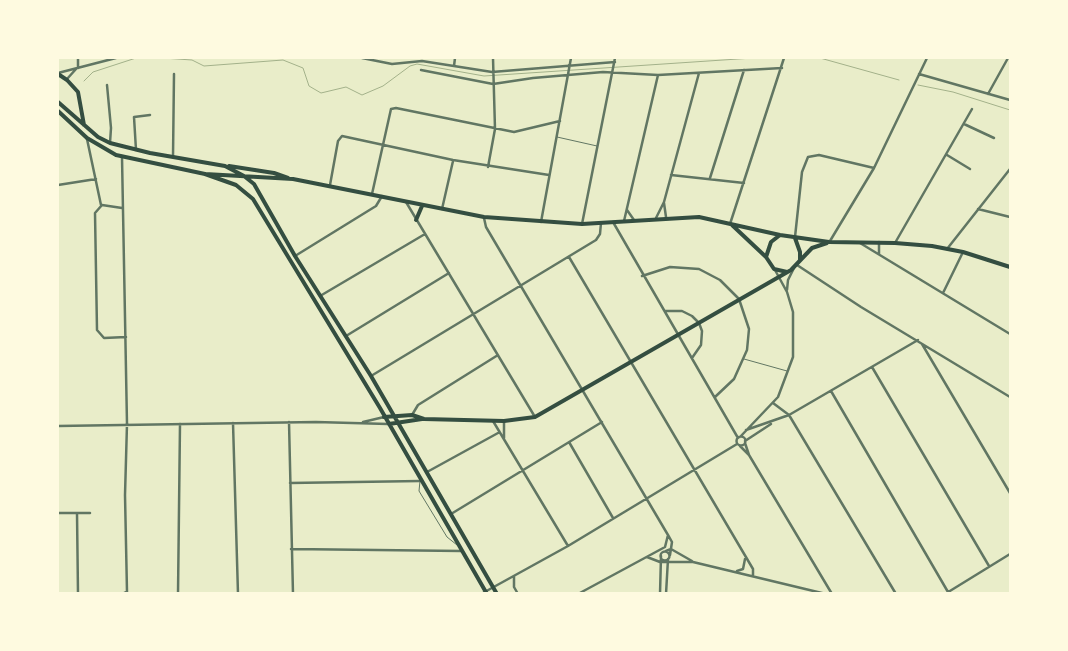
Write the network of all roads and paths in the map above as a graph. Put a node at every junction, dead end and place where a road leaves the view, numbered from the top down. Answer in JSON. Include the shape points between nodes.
{"nodes":[{"id":1,"x":78,"y":58,"type":"edge"},
{"id":2,"x":116,"y":58,"type":"edge"},
{"id":3,"x":362,"y":58,"type":"edge"},
{"id":4,"x":409,"y":58,"type":"edge"},
{"id":5,"x":455,"y":58,"type":"edge"},
{"id":6,"x":493,"y":58,"type":"edge"},
{"id":7,"x":571,"y":58,"type":"edge"},
{"id":8,"x":615,"y":58,"type":"edge"},
{"id":9,"x":784,"y":58,"type":"edge"},
{"id":10,"x":927,"y":58,"type":"edge"},
{"id":11,"x":1008,"y":58,"type":"edge"},
{"id":12,"x":369,"y":59,"type":"edge"},
{"id":13,"x":409,"y":62,"type":"junction"},
{"id":14,"x":614,"y":63,"type":"junction"},
{"id":15,"x":454,"y":66,"type":"junction"},
{"id":16,"x":569,"y":66,"type":"junction"},
{"id":17,"x":78,"y":68,"type":"junction"},
{"id":18,"x":782,"y":68,"type":"junction"},
{"id":19,"x":421,"y":70,"type":"dead end"},
{"id":20,"x":744,"y":70,"type":"junction"},
{"id":21,"x":613,"y":71,"type":"junction"},
{"id":22,"x":58,"y":73,"type":"edge"},
{"id":23,"x":699,"y":73,"type":"junction"},
{"id":24,"x":174,"y":74,"type":"dead end"},
{"id":25,"x":492,"y":74,"type":"junction"},
{"id":26,"x":568,"y":74,"type":"junction"},
{"id":27,"x":919,"y":74,"type":"junction"},
{"id":28,"x":658,"y":75,"type":"junction"},
{"id":29,"x":67,"y":80,"type":"junction"},
{"id":30,"x":492,"y":83,"type":"junction"},
{"id":31,"x":107,"y":85,"type":"dead end"},
{"id":32,"x":988,"y":94,"type":"junction"},
{"id":33,"x":1010,"y":100,"type":"edge"},
{"id":34,"x":58,"y":102,"type":"edge"},
{"id":35,"x":972,"y":109,"type":"dead end"},
{"id":36,"x":58,"y":111,"type":"edge"},
{"id":37,"x":150,"y":115,"type":"dead end"},
{"id":38,"x":560,"y":121,"type":"junction"},
{"id":39,"x":964,"y":124,"type":"junction"},
{"id":40,"x":84,"y":126,"type":"junction"},
{"id":41,"x":495,"y":129,"type":"junction"},
{"id":42,"x":556,"y":137,"type":"junction"},
{"id":43,"x":87,"y":138,"type":"junction"},
{"id":44,"x":994,"y":138,"type":"dead end"},
{"id":45,"x":110,"y":143,"type":"junction"},
{"id":46,"x":382,"y":144,"type":"junction"},
{"id":47,"x":598,"y":146,"type":"junction"},
{"id":48,"x":136,"y":150,"type":"junction"},
{"id":49,"x":947,"y":156,"type":"junction"},
{"id":50,"x":122,"y":157,"type":"junction"},
{"id":51,"x":173,"y":157,"type":"junction"},
{"id":52,"x":128,"y":158,"type":"junction"},
{"id":53,"x":453,"y":160,"type":"junction"},
{"id":54,"x":225,"y":166,"type":"junction"},
{"id":55,"x":488,"y":167,"type":"junction"},
{"id":56,"x":123,"y":168,"type":"junction"},
{"id":57,"x":874,"y":168,"type":"junction"},
{"id":58,"x":970,"y":169,"type":"dead end"},
{"id":59,"x":1010,"y":169,"type":"edge"},
{"id":60,"x":205,"y":174,"type":"junction"},
{"id":61,"x":549,"y":175,"type":"junction"},
{"id":62,"x":672,"y":175,"type":"junction"},
{"id":63,"x":244,"y":176,"type":"junction"},
{"id":64,"x":710,"y":178,"type":"junction"},
{"id":65,"x":96,"y":179,"type":"junction"},
{"id":66,"x":293,"y":179,"type":"junction"},
{"id":67,"x":744,"y":183,"type":"junction"},
{"id":68,"x":58,"y":185,"type":"edge"},
{"id":69,"x":330,"y":185,"type":"junction"},
{"id":70,"x":372,"y":194,"type":"junction"},
{"id":71,"x":382,"y":196,"type":"junction"},
{"id":72,"x":406,"y":202,"type":"junction"},
{"id":73,"x":664,"y":202,"type":"junction"},
{"id":74,"x":102,"y":205,"type":"junction"},
{"id":75,"x":422,"y":206,"type":"junction"},
{"id":76,"x":122,"y":208,"type":"junction"},
{"id":77,"x":627,"y":208,"type":"junction"},
{"id":78,"x":978,"y":209,"type":"junction"},
{"id":79,"x":442,"y":210,"type":"junction"},
{"id":80,"x":484,"y":217,"type":"junction"},
{"id":81,"x":1010,"y":217,"type":"edge"},
{"id":82,"x":656,"y":218,"type":"junction"},
{"id":83,"x":666,"y":218,"type":"junction"},
{"id":84,"x":416,"y":220,"type":"junction"},
{"id":85,"x":634,"y":220,"type":"junction"},
{"id":86,"x":624,"y":221,"type":"junction"},
{"id":87,"x":541,"y":222,"type":"junction"},
{"id":88,"x":613,"y":222,"type":"junction"},
{"id":89,"x":601,"y":223,"type":"junction"},
{"id":90,"x":582,"y":224,"type":"junction"},
{"id":91,"x":731,"y":225,"type":"junction"},
{"id":92,"x":425,"y":234,"type":"junction"},
{"id":93,"x":780,"y":235,"type":"junction"},
{"id":94,"x":795,"y":238,"type":"junction"},
{"id":95,"x":829,"y":242,"type":"junction"},
{"id":96,"x":858,"y":242,"type":"junction"},
{"id":97,"x":879,"y":242,"type":"junction"},
{"id":98,"x":895,"y":243,"type":"junction"},
{"id":99,"x":947,"y":249,"type":"junction"},
{"id":100,"x":963,"y":252,"type":"junction"},
{"id":101,"x":880,"y":255,"type":"junction"},
{"id":102,"x":295,"y":256,"type":"junction"},
{"id":103,"x":569,"y":257,"type":"junction"},
{"id":104,"x":766,"y":257,"type":"junction"},
{"id":105,"x":797,"y":265,"type":"junction"},
{"id":106,"x":1010,"y":267,"type":"edge"},
{"id":107,"x":774,"y":269,"type":"junction"},
{"id":108,"x":787,"y":272,"type":"junction"},
{"id":109,"x":449,"y":273,"type":"junction"},
{"id":110,"x":642,"y":276,"type":"junction"},
{"id":111,"x":778,"y":277,"type":"junction"},
{"id":112,"x":771,"y":281,"type":"junction"},
{"id":113,"x":521,"y":285,"type":"junction"},
{"id":114,"x":787,"y":292,"type":"junction"},
{"id":115,"x":943,"y":293,"type":"junction"},
{"id":116,"x":320,"y":296,"type":"junction"},
{"id":117,"x":739,"y":300,"type":"junction"},
{"id":118,"x":665,"y":311,"type":"junction"},
{"id":119,"x":473,"y":314,"type":"junction"},
{"id":120,"x":699,"y":322,"type":"junction"},
{"id":121,"x":1010,"y":333,"type":"edge"},
{"id":122,"x":678,"y":334,"type":"junction"},
{"id":123,"x":345,"y":336,"type":"junction"},
{"id":124,"x":126,"y":337,"type":"junction"},
{"id":125,"x":918,"y":340,"type":"junction"},
{"id":126,"x":921,"y":342,"type":"junction"},
{"id":127,"x":498,"y":355,"type":"junction"},
{"id":128,"x":692,"y":358,"type":"junction"},
{"id":129,"x":744,"y":359,"type":"junction"},
{"id":130,"x":630,"y":363,"type":"junction"},
{"id":131,"x":872,"y":367,"type":"junction"},
{"id":132,"x":789,"y":371,"type":"junction"},
{"id":133,"x":371,"y":376,"type":"junction"},
{"id":134,"x":584,"y":391,"type":"junction"},
{"id":135,"x":831,"y":391,"type":"junction"},
{"id":136,"x":714,"y":397,"type":"junction"},
{"id":137,"x":1010,"y":397,"type":"edge"},
{"id":138,"x":772,"y":403,"type":"junction"},
{"id":139,"x":788,"y":415,"type":"junction"},
{"id":140,"x":384,"y":416,"type":"junction"},
{"id":141,"x":394,"y":416,"type":"junction"},
{"id":142,"x":412,"y":416,"type":"junction"},
{"id":143,"x":535,"y":417,"type":"junction"},
{"id":144,"x":424,"y":418,"type":"junction"},
{"id":145,"x":492,"y":421,"type":"junction"},
{"id":146,"x":504,"y":421,"type":"junction"},
{"id":147,"x":289,"y":422,"type":"junction"},
{"id":148,"x":362,"y":422,"type":"junction"},
{"id":149,"x":602,"y":422,"type":"junction"},
{"id":150,"x":772,"y":423,"type":"junction"},
{"id":151,"x":127,"y":424,"type":"junction"},
{"id":152,"x":180,"y":424,"type":"junction"},
{"id":153,"x":233,"y":424,"type":"junction"},
{"id":154,"x":389,"y":424,"type":"junction"},
{"id":155,"x":398,"y":424,"type":"junction"},
{"id":156,"x":58,"y":426,"type":"edge"},
{"id":157,"x":746,"y":430,"type":"junction"},
{"id":158,"x":498,"y":432,"type":"junction"},
{"id":159,"x":739,"y":437,"type":"junction"},
{"id":160,"x":504,"y":440,"type":"junction"},
{"id":161,"x":568,"y":442,"type":"junction"},
{"id":162,"x":745,"y":442,"type":"junction"},
{"id":163,"x":739,"y":445,"type":"junction"},
{"id":164,"x":749,"y":455,"type":"junction"},
{"id":165,"x":522,"y":470,"type":"junction"},
{"id":166,"x":694,"y":470,"type":"junction"},
{"id":167,"x":426,"y":473,"type":"junction"},
{"id":168,"x":420,"y":480,"type":"junction"},
{"id":169,"x":290,"y":483,"type":"junction"},
{"id":170,"x":1010,"y":493,"type":"edge"},
{"id":171,"x":647,"y":498,"type":"junction"},
{"id":172,"x":76,"y":513,"type":"junction"},
{"id":173,"x":90,"y":513,"type":"dead end"},
{"id":174,"x":58,"y":514,"type":"edge"},
{"id":175,"x":450,"y":514,"type":"junction"},
{"id":176,"x":613,"y":518,"type":"junction"},
{"id":177,"x":668,"y":535,"type":"junction"},
{"id":178,"x":568,"y":546,"type":"junction"},
{"id":179,"x":291,"y":548,"type":"junction"},
{"id":180,"x":461,"y":549,"type":"junction"},
{"id":181,"x":671,"y":549,"type":"junction"},
{"id":182,"x":666,"y":551,"type":"junction"},
{"id":183,"x":1010,"y":554,"type":"edge"},
{"id":184,"x":670,"y":555,"type":"junction"},
{"id":185,"x":661,"y":556,"type":"junction"},
{"id":186,"x":647,"y":557,"type":"junction"},
{"id":187,"x":745,"y":557,"type":"junction"},
{"id":188,"x":668,"y":561,"type":"junction"},
{"id":189,"x":660,"y":562,"type":"junction"},
{"id":190,"x":693,"y":562,"type":"junction"},
{"id":191,"x":988,"y":566,"type":"junction"},
{"id":192,"x":736,"y":572,"type":"junction"},
{"id":193,"x":752,"y":575,"type":"junction"},
{"id":194,"x":514,"y":576,"type":"junction"},
{"id":195,"x":493,"y":587,"type":"junction"},
{"id":196,"x":486,"y":592,"type":"edge"},
{"id":197,"x":125,"y":593,"type":"edge"},
{"id":198,"x":946,"y":593,"type":"edge"},
{"id":199,"x":78,"y":594,"type":"edge"},
{"id":200,"x":178,"y":594,"type":"edge"},
{"id":201,"x":238,"y":594,"type":"edge"},
{"id":202,"x":293,"y":594,"type":"edge"},
{"id":203,"x":481,"y":594,"type":"edge"},
{"id":204,"x":497,"y":594,"type":"edge"},
{"id":205,"x":518,"y":594,"type":"edge"},
{"id":206,"x":578,"y":594,"type":"edge"},
{"id":207,"x":660,"y":594,"type":"edge"},
{"id":208,"x":666,"y":594,"type":"edge"},
{"id":209,"x":826,"y":594,"type":"edge"},
{"id":210,"x":832,"y":594,"type":"edge"},
{"id":211,"x":896,"y":594,"type":"edge"}],
"edges":[{"from":1,"to":17,"type":"street"},
{"from":2,"to":17,"type":"street"},
{"from":3,"to":12,"type":"street"},
{"from":4,"to":13,"type":"street"},
{"from":5,"to":15,"type":"street"},
{"from":6,"to":25,"type":"street"},
{"from":7,"to":16,"type":"street"},
{"from":8,"to":14,"type":"street"},
{"from":9,"to":18,"type":"street"},
{"from":10,"to":27,"type":"street"},
{"from":11,"to":32,"type":"street"},
{"from":12,"to":13,"type":"street","via":[[392,64]]},
{"from":13,"to":15,"type":"street"},
{"from":14,"to":16,"type":"street"},
{"from":14,"to":21,"type":"street"},
{"from":15,"to":25,"type":"street"},
{"from":16,"to":25,"type":"street"},
{"from":16,"to":26,"type":"street"},
{"from":17,"to":22,"type":"street"},
{"from":17,"to":29,"type":"street"},
{"from":18,"to":20,"type":"street"},
{"from":18,"to":67,"type":"street"},
{"from":19,"to":30,"type":"street"},
{"from":20,"to":23,"type":"street"},
{"from":20,"to":64,"type":"street"},
{"from":21,"to":26,"type":"street"},
{"from":21,"to":28,"type":"street"},
{"from":21,"to":47,"type":"street"},
{"from":22,"to":29,"type":"main road"},
{"from":23,"to":28,"type":"street"},
{"from":23,"to":62,"type":"street"},
{"from":24,"to":51,"type":"street"},
{"from":25,"to":30,"type":"street"},
{"from":26,"to":30,"type":"street"},
{"from":26,"to":38,"type":"street"},
{"from":27,"to":32,"type":"street"},
{"from":27,"to":57,"type":"street"},
{"from":28,"to":77,"type":"street"},
{"from":29,"to":40,"type":"main road","via":[[80,97]]},
{"from":30,"to":41,"type":"street"},
{"from":31,"to":45,"type":"street"},
{"from":32,"to":33,"type":"street"},
{"from":34,"to":40,"type":"main road"},
{"from":35,"to":39,"type":"street"},
{"from":36,"to":43,"type":"main road"},
{"from":37,"to":48,"type":"street","via":[[134,117]]},
{"from":38,"to":41,"type":"street","via":[[518,132]]},
{"from":38,"to":42,"type":"street"},
{"from":39,"to":44,"type":"street"},
{"from":39,"to":49,"type":"street"},
{"from":40,"to":45,"type":"main road"},
{"from":41,"to":46,"type":"street","via":[[396,108],[388,113]]},
{"from":41,"to":55,"type":"street"},
{"from":42,"to":47,"type":"lane"},
{"from":42,"to":61,"type":"street"},
{"from":43,"to":50,"type":"main road"},
{"from":43,"to":65,"type":"street"},
{"from":45,"to":48,"type":"main road"},
{"from":46,"to":53,"type":"street"},
{"from":46,"to":69,"type":"street","via":[[342,136],[338,141]]},
{"from":46,"to":70,"type":"street"},
{"from":47,"to":90,"type":"street"},
{"from":48,"to":51,"type":"main road"},
{"from":49,"to":58,"type":"street"},
{"from":49,"to":98,"type":"street"},
{"from":50,"to":52,"type":"main road"},
{"from":50,"to":56,"type":"street"},
{"from":51,"to":54,"type":"main road"},
{"from":52,"to":56,"type":"street"},
{"from":52,"to":60,"type":"main road"},
{"from":53,"to":55,"type":"street"},
{"from":53,"to":79,"type":"street"},
{"from":54,"to":63,"type":"main road"},
{"from":54,"to":66,"type":"main road"},
{"from":55,"to":61,"type":"street"},
{"from":56,"to":76,"type":"street"},
{"from":57,"to":94,"type":"street","via":[[819,155],[808,157],[802,172]]},
{"from":57,"to":95,"type":"street"},
{"from":59,"to":78,"type":"street"},
{"from":60,"to":63,"type":"main road"},
{"from":60,"to":140,"type":"main road","via":[[242,188],[259,207]]},
{"from":61,"to":87,"type":"street"},
{"from":62,"to":64,"type":"street"},
{"from":62,"to":73,"type":"street"},
{"from":63,"to":66,"type":"main road"},
{"from":63,"to":102,"type":"main road","via":[[254,184]]},
{"from":64,"to":67,"type":"street"},
{"from":65,"to":68,"type":"street"},
{"from":65,"to":74,"type":"street"},
{"from":66,"to":69,"type":"main road"},
{"from":67,"to":91,"type":"street"},
{"from":69,"to":70,"type":"main road"},
{"from":70,"to":71,"type":"main road"},
{"from":71,"to":72,"type":"main road"},
{"from":71,"to":102,"type":"street","via":[[376,206]]},
{"from":72,"to":75,"type":"main road"},
{"from":72,"to":84,"type":"street"},
{"from":73,"to":82,"type":"street"},
{"from":73,"to":83,"type":"street"},
{"from":74,"to":76,"type":"street"},
{"from":74,"to":124,"type":"street","via":[[95,212],[97,330],[104,338]]},
{"from":75,"to":79,"type":"main road"},
{"from":75,"to":84,"type":"main road"},
{"from":76,"to":124,"type":"street"},
{"from":77,"to":85,"type":"street"},
{"from":77,"to":86,"type":"street"},
{"from":78,"to":81,"type":"street"},
{"from":78,"to":99,"type":"street"},
{"from":79,"to":80,"type":"main road"},
{"from":80,"to":87,"type":"main road"},
{"from":80,"to":113,"type":"street","via":[[486,226]]},
{"from":82,"to":83,"type":"main road"},
{"from":82,"to":85,"type":"main road"},
{"from":83,"to":91,"type":"main road","via":[[699,217]]},
{"from":84,"to":92,"type":"street"},
{"from":85,"to":86,"type":"main road"},
{"from":86,"to":88,"type":"main road"},
{"from":87,"to":90,"type":"main road"},
{"from":88,"to":89,"type":"main road"},
{"from":88,"to":110,"type":"street"},
{"from":89,"to":90,"type":"main road"},
{"from":89,"to":103,"type":"street","via":[[598,237]]},
{"from":91,"to":93,"type":"main road"},
{"from":91,"to":104,"type":"main road"},
{"from":92,"to":109,"type":"street"},
{"from":92,"to":116,"type":"street"},
{"from":93,"to":94,"type":"main road"},
{"from":93,"to":104,"type":"main road","via":[[771,242]]},
{"from":94,"to":95,"type":"main road"},
{"from":94,"to":105,"type":"main road","via":[[800,252]]},
{"from":95,"to":96,"type":"main road"},
{"from":95,"to":105,"type":"main road","via":[[812,248]]},
{"from":96,"to":97,"type":"main road"},
{"from":96,"to":101,"type":"street"},
{"from":97,"to":98,"type":"main road"},
{"from":97,"to":101,"type":"street"},
{"from":98,"to":99,"type":"main road"},
{"from":99,"to":100,"type":"main road"},
{"from":100,"to":106,"type":"main road"},
{"from":100,"to":115,"type":"street"},
{"from":101,"to":115,"type":"street"},
{"from":102,"to":116,"type":"main road"},
{"from":103,"to":113,"type":"street"},
{"from":103,"to":130,"type":"street"},
{"from":104,"to":107,"type":"main road"},
{"from":105,"to":108,"type":"main road"},
{"from":105,"to":114,"type":"street","via":[[788,280]]},
{"from":105,"to":125,"type":"street"},
{"from":107,"to":108,"type":"main road"},
{"from":107,"to":111,"type":"street"},
{"from":107,"to":112,"type":"main road"},
{"from":108,"to":111,"type":"main road"},
{"from":109,"to":119,"type":"street"},
{"from":109,"to":123,"type":"street"},
{"from":110,"to":117,"type":"street","via":[[670,267],[699,269],[720,280]]},
{"from":110,"to":118,"type":"street"},
{"from":111,"to":112,"type":"main road"},
{"from":111,"to":114,"type":"street"},
{"from":112,"to":117,"type":"main road"},
{"from":113,"to":119,"type":"street"},
{"from":113,"to":134,"type":"street"},
{"from":114,"to":132,"type":"street","via":[[795,332]]},
{"from":115,"to":121,"type":"street"},
{"from":116,"to":123,"type":"main road"},
{"from":117,"to":120,"type":"main road"},
{"from":117,"to":129,"type":"street","via":[[749,329]]},
{"from":118,"to":120,"type":"street","via":[[682,311]]},
{"from":118,"to":122,"type":"street"},
{"from":119,"to":127,"type":"street"},
{"from":119,"to":133,"type":"street"},
{"from":120,"to":122,"type":"main road"},
{"from":120,"to":128,"type":"street","via":[[701,345]]},
{"from":122,"to":128,"type":"street"},
{"from":122,"to":130,"type":"main road"},
{"from":123,"to":133,"type":"main road"},
{"from":124,"to":151,"type":"street"},
{"from":125,"to":126,"type":"street"},
{"from":125,"to":131,"type":"street"},
{"from":126,"to":137,"type":"street"},
{"from":126,"to":170,"type":"street"},
{"from":127,"to":142,"type":"street","via":[[418,405]]},
{"from":127,"to":143,"type":"street"},
{"from":128,"to":136,"type":"street"},
{"from":129,"to":132,"type":"lane"},
{"from":129,"to":136,"type":"street","via":[[734,379]]},
{"from":130,"to":134,"type":"main road"},
{"from":130,"to":166,"type":"street"},
{"from":131,"to":135,"type":"street"},
{"from":131,"to":191,"type":"street"},
{"from":132,"to":138,"type":"street","via":[[782,390]]},
{"from":133,"to":141,"type":"main road"},
{"from":134,"to":143,"type":"main road"},
{"from":134,"to":149,"type":"street"},
{"from":135,"to":139,"type":"street"},
{"from":135,"to":198,"type":"street"},
{"from":136,"to":159,"type":"street"},
{"from":138,"to":139,"type":"street"},
{"from":138,"to":157,"type":"street"},
{"from":139,"to":150,"type":"street"},
{"from":139,"to":211,"type":"street"},
{"from":140,"to":141,"type":"main road"},
{"from":140,"to":148,"type":"street"},
{"from":140,"to":154,"type":"main road"},
{"from":141,"to":142,"type":"main road"},
{"from":141,"to":155,"type":"main road"},
{"from":142,"to":144,"type":"main road"},
{"from":143,"to":146,"type":"main road"},
{"from":144,"to":145,"type":"main road"},
{"from":144,"to":155,"type":"main road"},
{"from":145,"to":146,"type":"main road"},
{"from":145,"to":158,"type":"street"},
{"from":146,"to":160,"type":"street"},
{"from":147,"to":148,"type":"street"},
{"from":147,"to":153,"type":"street"},
{"from":147,"to":169,"type":"street"},
{"from":148,"to":154,"type":"street"},
{"from":149,"to":161,"type":"street"},
{"from":149,"to":171,"type":"street"},
{"from":150,"to":157,"type":"street"},
{"from":150,"to":162,"type":"street"},
{"from":151,"to":152,"type":"street"},
{"from":151,"to":156,"type":"street"},
{"from":151,"to":197,"type":"street"},
{"from":152,"to":153,"type":"street"},
{"from":152,"to":200,"type":"street"},
{"from":153,"to":201,"type":"street"},
{"from":154,"to":155,"type":"main road"},
{"from":154,"to":168,"type":"main road"},
{"from":155,"to":167,"type":"main road"},
{"from":157,"to":159,"type":"street"},
{"from":158,"to":160,"type":"street"},
{"from":158,"to":167,"type":"street"},
{"from":159,"to":162,"type":"street"},
{"from":159,"to":163,"type":"street"},
{"from":160,"to":165,"type":"street"},
{"from":161,"to":165,"type":"street"},
{"from":161,"to":176,"type":"street"},
{"from":162,"to":163,"type":"street"},
{"from":162,"to":164,"type":"street"},
{"from":163,"to":164,"type":"street"},
{"from":163,"to":166,"type":"street"},
{"from":164,"to":210,"type":"street"},
{"from":165,"to":175,"type":"street"},
{"from":165,"to":178,"type":"street"},
{"from":166,"to":171,"type":"street"},
{"from":166,"to":187,"type":"street"},
{"from":167,"to":175,"type":"main road"},
{"from":168,"to":169,"type":"street"},
{"from":168,"to":180,"type":"main road"},
{"from":169,"to":179,"type":"street"},
{"from":171,"to":176,"type":"street"},
{"from":171,"to":177,"type":"street"},
{"from":172,"to":173,"type":"street"},
{"from":172,"to":174,"type":"street"},
{"from":172,"to":199,"type":"street"},
{"from":175,"to":195,"type":"main road"},
{"from":176,"to":178,"type":"street"},
{"from":177,"to":181,"type":"street"},
{"from":177,"to":186,"type":"street","via":[[665,547]]},
{"from":178,"to":194,"type":"street"},
{"from":179,"to":180,"type":"street"},
{"from":179,"to":202,"type":"street"},
{"from":180,"to":196,"type":"main road"},
{"from":181,"to":182,"type":"street"},
{"from":181,"to":184,"type":"street"},
{"from":181,"to":190,"type":"street"},
{"from":182,"to":184,"type":"street"},
{"from":182,"to":185,"type":"street"},
{"from":183,"to":191,"type":"street"},
{"from":184,"to":188,"type":"street"},
{"from":185,"to":188,"type":"street"},
{"from":185,"to":189,"type":"street"},
{"from":186,"to":189,"type":"street"},
{"from":186,"to":206,"type":"street"},
{"from":187,"to":192,"type":"street","via":[[743,569]]},
{"from":187,"to":193,"type":"street"},
{"from":188,"to":189,"type":"street"},
{"from":188,"to":190,"type":"street"},
{"from":188,"to":208,"type":"street"},
{"from":189,"to":207,"type":"street"},
{"from":190,"to":192,"type":"street"},
{"from":191,"to":198,"type":"street"},
{"from":192,"to":193,"type":"street"},
{"from":193,"to":209,"type":"street"},
{"from":194,"to":195,"type":"street"},
{"from":194,"to":205,"type":"street"},
{"from":195,"to":196,"type":"street"},
{"from":195,"to":204,"type":"main road"},
{"from":196,"to":203,"type":"street"}]}
